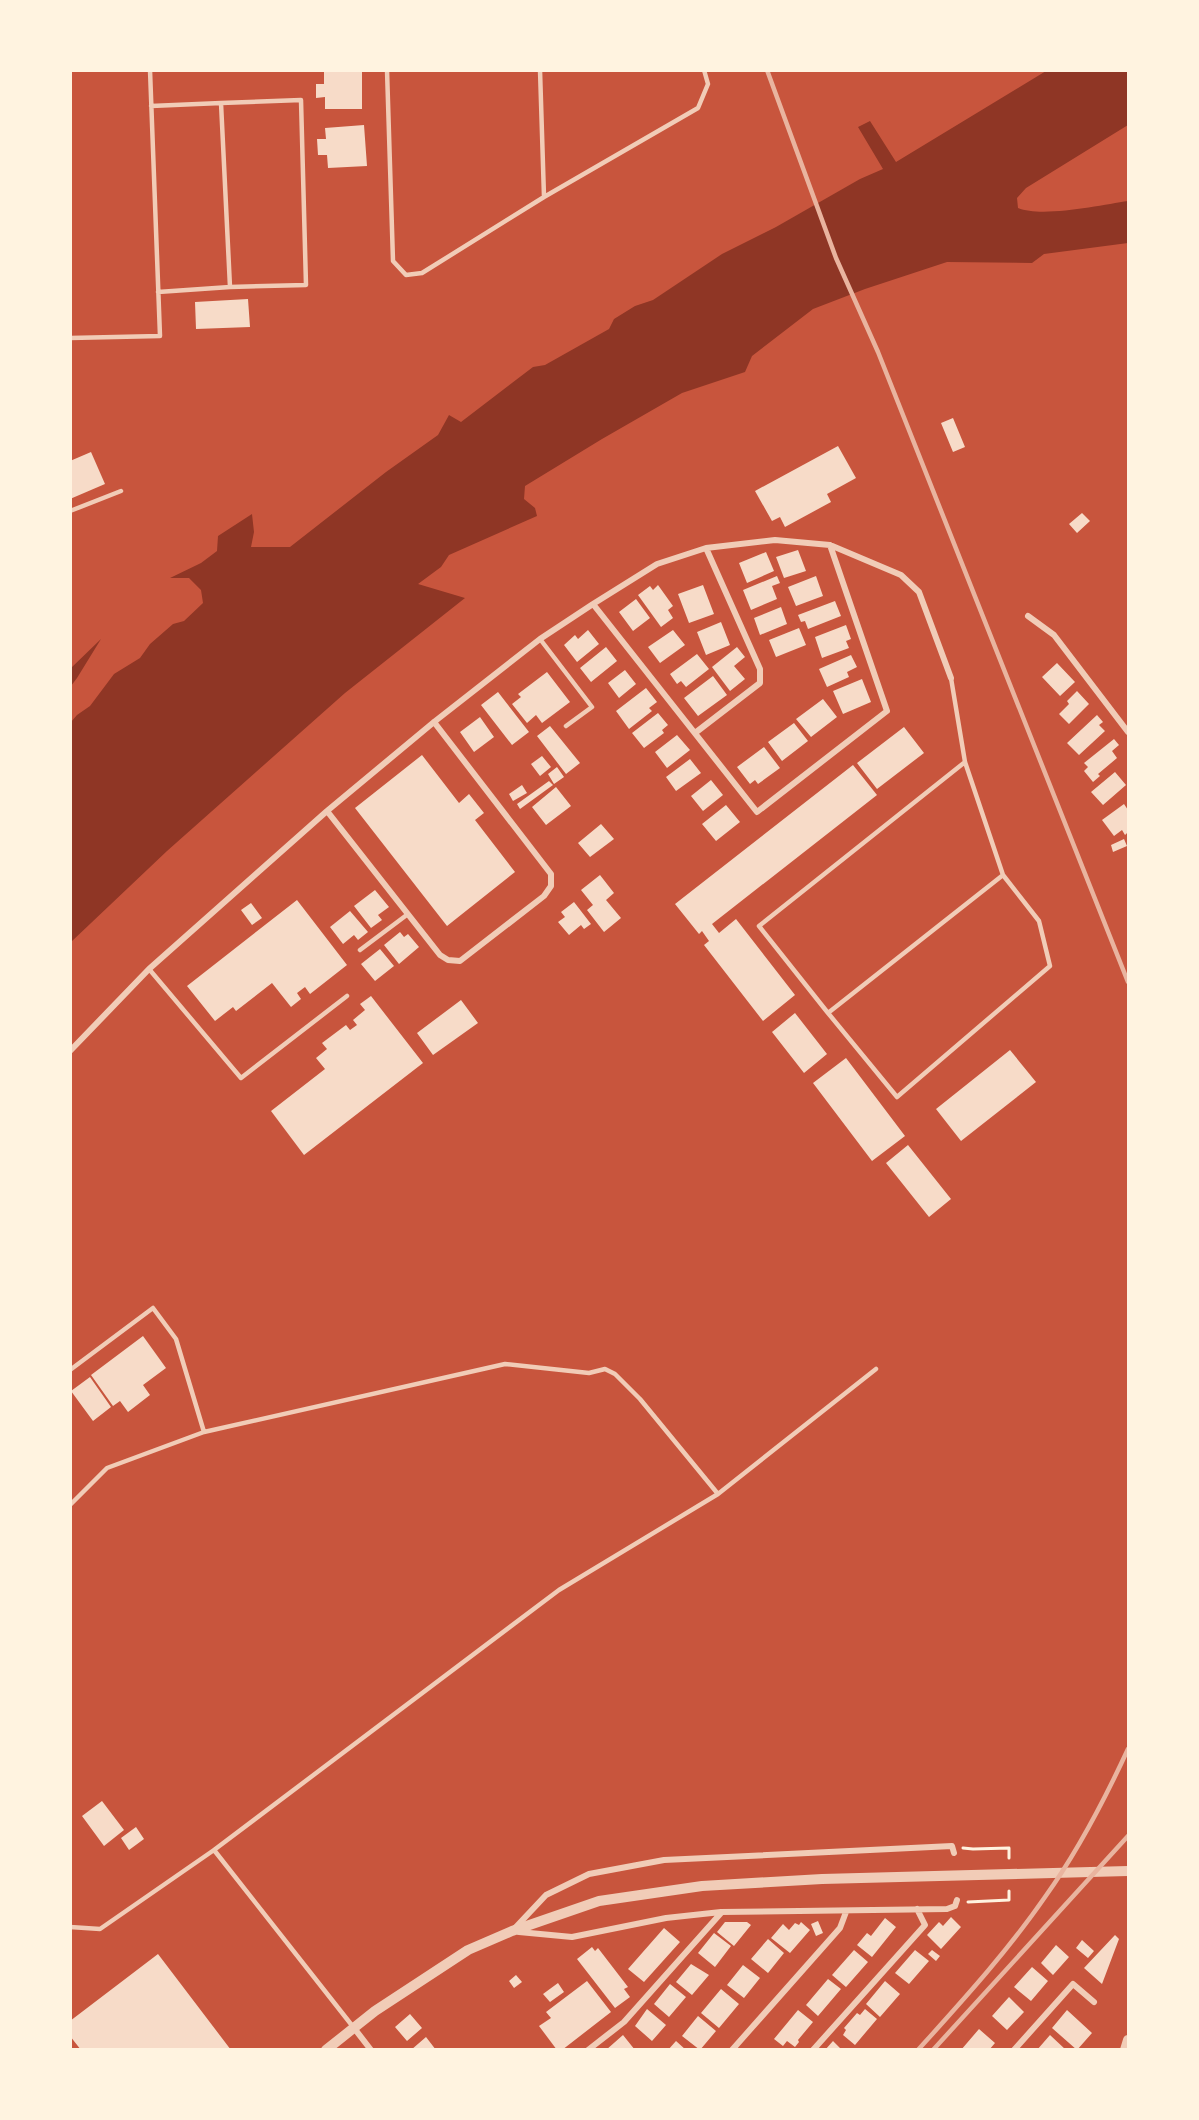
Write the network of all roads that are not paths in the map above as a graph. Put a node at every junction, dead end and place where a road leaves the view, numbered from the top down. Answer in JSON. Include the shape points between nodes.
{"nodes":[{"id":1,"x":150,"y":70,"type":"edge"},
{"id":2,"x":387,"y":70,"type":"edge"},
{"id":3,"x":540,"y":70,"type":"edge"},
{"id":4,"x":704,"y":70,"type":"edge"},
{"id":5,"x":221,"y":103,"type":"junction"},
{"id":6,"x":151,"y":106,"type":"junction"},
{"id":7,"x":544,"y":197,"type":"junction"},
{"id":8,"x":230,"y":287,"type":"junction"},
{"id":9,"x":158,"y":292,"type":"junction"},
{"id":10,"x":70,"y":338,"type":"edge"},
{"id":11,"x":121,"y":491,"type":"dead end"},
{"id":12,"x":70,"y":511,"type":"edge"},
{"id":13,"x":830,"y":545,"type":"junction"},
{"id":14,"x":706,"y":548,"type":"junction"},
{"id":15,"x":593,"y":604,"type":"junction"},
{"id":16,"x":1028,"y":616,"type":"dead end"},
{"id":17,"x":540,"y":639,"type":"junction"},
{"id":18,"x":951,"y":678,"type":"joint"},
{"id":19,"x":434,"y":722,"type":"junction"},
{"id":20,"x":566,"y":726,"type":"dead end"},
{"id":21,"x":1128,"y":732,"type":"edge"},
{"id":22,"x":695,"y":733,"type":"junction"},
{"id":23,"x":965,"y":762,"type":"junction"},
{"id":24,"x":327,"y":811,"type":"junction"},
{"id":25,"x":1003,"y":875,"type":"junction"},
{"id":26,"x":408,"y":914,"type":"junction"},
{"id":27,"x":360,"y":950,"type":"dead end"},
{"id":28,"x":149,"y":969,"type":"junction"},
{"id":29,"x":347,"y":996,"type":"dead end"},
{"id":30,"x":828,"y":1013,"type":"junction"},
{"id":31,"x":70,"y":1051,"type":"edge"},
{"id":32,"x":876,"y":1369,"type":"dead end"},
{"id":33,"x":70,"y":1370,"type":"edge"},
{"id":34,"x":204,"y":1432,"type":"junction"},
{"id":35,"x":718,"y":1494,"type":"junction"},
{"id":36,"x":70,"y":1505,"type":"edge"},
{"id":37,"x":214,"y":1850,"type":"junction"},
{"id":38,"x":954,"y":1853,"type":"dead end"},
{"id":39,"x":1128,"y":1871,"type":"edge"},
{"id":40,"x":957,"y":1900,"type":"dead end"},
{"id":41,"x":917,"y":1909,"type":"junction"},
{"id":42,"x":721,"y":1912,"type":"junction"},
{"id":43,"x":846,"y":1912,"type":"junction"},
{"id":44,"x":70,"y":1927,"type":"edge"},
{"id":45,"x":512,"y":1931,"type":"junction"},
{"id":46,"x":1094,"y":2002,"type":"dead end"},
{"id":47,"x":354,"y":2028,"type":"junction"},
{"id":48,"x":326,"y":2049,"type":"edge"},
{"id":49,"x":371,"y":2049,"type":"edge"},
{"id":50,"x":588,"y":2049,"type":"edge"},
{"id":51,"x":732,"y":2049,"type":"edge"},
{"id":52,"x":813,"y":2049,"type":"edge"},
{"id":53,"x":1014,"y":2049,"type":"edge"}],
"edges":[{"from":1,"to":6,"type":"lane"},
{"from":2,"to":7,"type":"lane","via":[[393,261],[406,275],[422,273]]},
{"from":3,"to":7,"type":"lane"},
{"from":4,"to":7,"type":"lane","via":[[708,84],[698,108]]},
{"from":5,"to":6,"type":"lane"},
{"from":5,"to":8,"type":"lane"},
{"from":5,"to":8,"type":"lane","via":[[302,100],[306,285]]},
{"from":6,"to":9,"type":"lane"},
{"from":8,"to":9,"type":"lane"},
{"from":9,"to":10,"type":"lane","via":[[160,336]]},
{"from":11,"to":12,"type":"lane"},
{"from":13,"to":14,"type":"street","via":[[775,540]]},
{"from":13,"to":18,"type":"street","via":[[901,575],[919,592]]},
{"from":13,"to":22,"type":"street","via":[[887,711],[757,812]]},
{"from":14,"to":15,"type":"street","via":[[657,564]]},
{"from":14,"to":22,"type":"street","via":[[760,669],[760,683]]},
{"from":15,"to":17,"type":"street"},
{"from":15,"to":22,"type":"street"},
{"from":16,"to":21,"type":"street","via":[[1054,635]]},
{"from":17,"to":19,"type":"street"},
{"from":17,"to":20,"type":"lane","via":[[592,706]]},
{"from":18,"to":23,"type":"lane"},
{"from":19,"to":24,"type":"street"},
{"from":19,"to":26,"type":"street","via":[[551,874],[550,886],[544,896],[460,961],[440,955]]},
{"from":23,"to":25,"type":"lane"},
{"from":23,"to":30,"type":"lane","via":[[759,926]]},
{"from":24,"to":26,"type":"street"},
{"from":24,"to":28,"type":"street"},
{"from":25,"to":30,"type":"lane"},
{"from":25,"to":30,"type":"lane","via":[[1039,921],[1050,966],[897,1097]]},
{"from":26,"to":27,"type":"lane"},
{"from":28,"to":29,"type":"lane","via":[[241,1078]]},
{"from":28,"to":31,"type":"street"},
{"from":32,"to":35,"type":"lane"},
{"from":33,"to":34,"type":"lane","via":[[153,1308],[176,1339]]},
{"from":34,"to":35,"type":"lane","via":[[505,1364],[589,1373],[605,1370],[615,1374],[640,1399]]},
{"from":34,"to":36,"type":"lane","via":[[107,1468]]},
{"from":35,"to":37,"type":"lane","via":[[559,1590]]},
{"from":37,"to":44,"type":"lane","via":[[100,1929]]},
{"from":37,"to":47,"type":"lane"},
{"from":38,"to":45,"type":"street","via":[[952,1846],[664,1860],[589,1874],[546,1895]]},
{"from":39,"to":45,"type":"street","via":[[702,1886],[599,1901]]},
{"from":40,"to":41,"type":"street","via":[[955,1906],[947,1909]]},
{"from":41,"to":43,"type":"street"},
{"from":41,"to":52,"type":"street","via":[[925,1925]]},
{"from":42,"to":43,"type":"street"},
{"from":42,"to":45,"type":"street","via":[[666,1918],[572,1937]]},
{"from":42,"to":50,"type":"street","via":[[624,2022]]},
{"from":43,"to":51,"type":"street","via":[[840,1928]]},
{"from":45,"to":47,"type":"street","via":[[468,1950]]},
{"from":46,"to":53,"type":"street","via":[[1072,1984]]},
{"from":47,"to":48,"type":"street"},
{"from":47,"to":49,"type":"street"}]}
